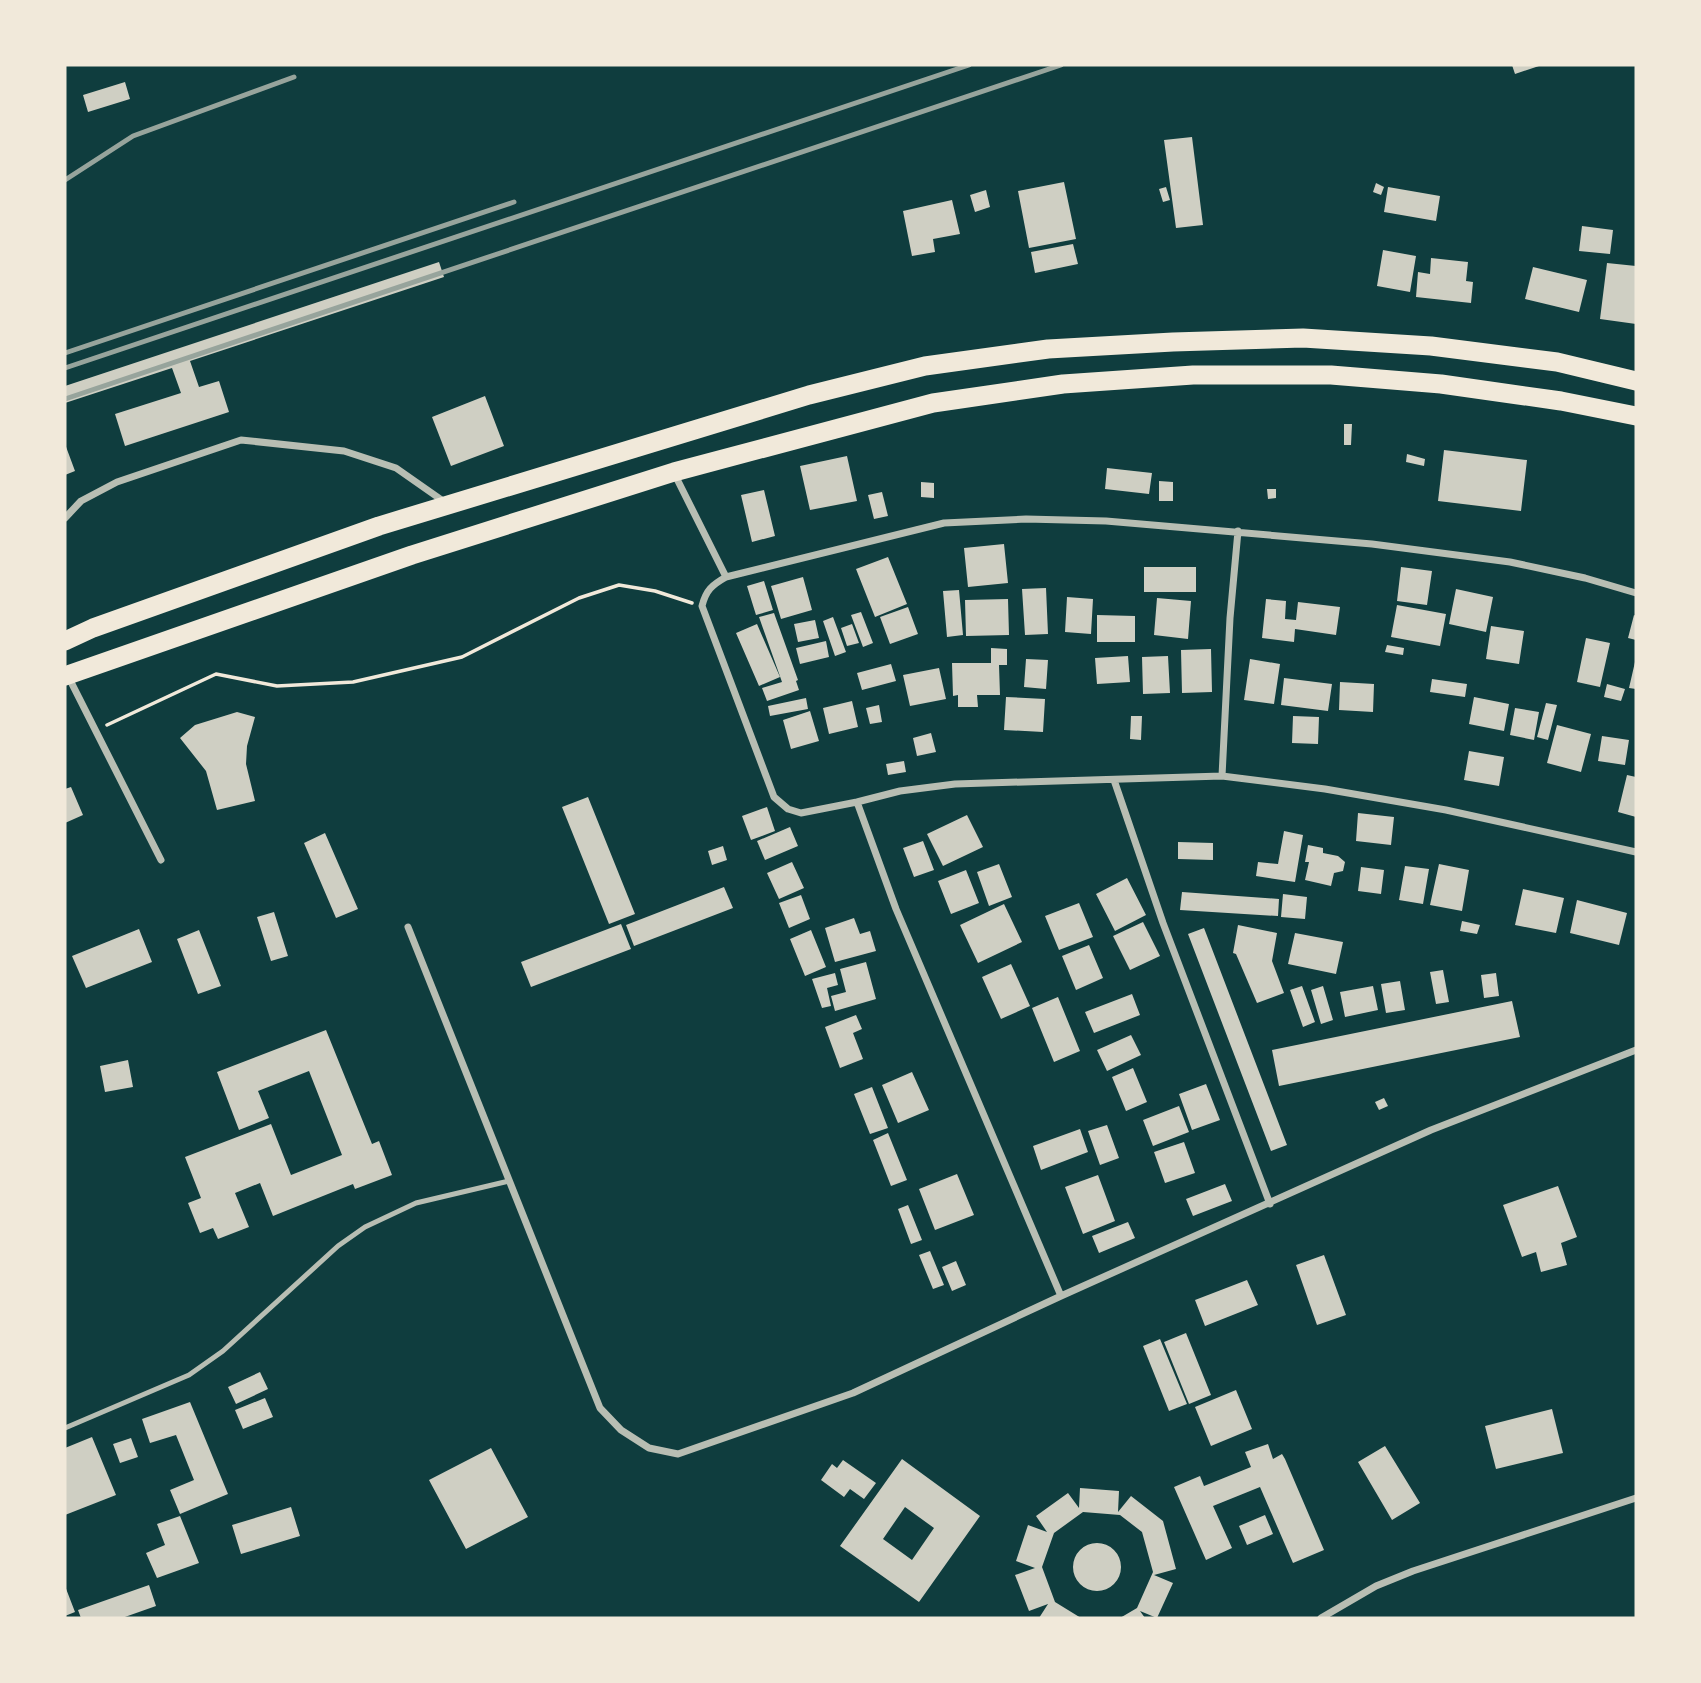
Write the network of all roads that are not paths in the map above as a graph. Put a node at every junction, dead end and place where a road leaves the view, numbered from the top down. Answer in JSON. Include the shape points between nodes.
{"nodes":[{"id":1,"x":1636,"y":381,"type":"edge"},
{"id":2,"x":1636,"y":416,"type":"edge"},
{"id":3,"x":674,"y":472,"type":"junction"},
{"id":4,"x":450,"y":505,"type":"junction"},
{"id":5,"x":65,"y":518,"type":"edge"},
{"id":6,"x":1237,"y":531,"type":"junction"},
{"id":7,"x":726,"y":578,"type":"junction"},
{"id":8,"x":1636,"y":593,"type":"edge"},
{"id":9,"x":65,"y":641,"type":"edge"},
{"id":10,"x":66,"y":676,"type":"edge"},
{"id":11,"x":1222,"y":776,"type":"junction"},
{"id":12,"x":1114,"y":780,"type":"junction"},
{"id":13,"x":857,"y":802,"type":"junction"},
{"id":14,"x":1636,"y":852,"type":"edge"},
{"id":15,"x":161,"y":860,"type":"dead end"},
{"id":16,"x":408,"y":927,"type":"dead end"},
{"id":17,"x":1636,"y":1050,"type":"edge"},
{"id":18,"x":509,"y":1181,"type":"junction"},
{"id":19,"x":1270,"y":1204,"type":"junction"},
{"id":20,"x":1061,"y":1296,"type":"junction"},
{"id":21,"x":65,"y":1428,"type":"edge"},
{"id":22,"x":1636,"y":1498,"type":"edge"},
{"id":23,"x":1321,"y":1618,"type":"edge"}],
"edges":[{"from":1,"to":4,"type":"highway","via":[[1557,362],[1431,346],[1303,338],[1048,349],[925,366],[809,396]]},
{"from":2,"to":3,"type":"highway","via":[[1441,384],[1331,375],[1193,375],[1063,384],[933,403]]},
{"from":3,"to":7,"type":"street"},
{"from":3,"to":10,"type":"highway","via":[[398,559]]},
{"from":4,"to":5,"type":"street","via":[[396,468],[344,451],[241,440],[117,482],[81,501]]},
{"from":4,"to":9,"type":"highway","via":[[158,604]]},
{"from":6,"to":7,"type":"street","via":[[1106,521],[944,523]]},
{"from":6,"to":8,"type":"street","via":[[1510,562]]},
{"from":6,"to":11,"type":"street"},
{"from":7,"to":13,"type":"street","via":[[706,592],[702,606],[774,797],[802,813]]},
{"from":10,"to":15,"type":"street"},
{"from":11,"to":12,"type":"street"},
{"from":11,"to":14,"type":"street","via":[[1446,810]]},
{"from":12,"to":13,"type":"street","via":[[955,784]]},
{"from":12,"to":19,"type":"street"},
{"from":13,"to":20,"type":"street","via":[[896,909]]},
{"from":16,"to":18,"type":"street"},
{"from":17,"to":19,"type":"street","via":[[1431,1130]]},
{"from":18,"to":20,"type":"street","via":[[600,1408],[621,1430],[649,1448],[678,1454],[853,1393]]},
{"from":18,"to":21,"type":"lane","via":[[416,1203],[365,1227],[223,1351],[189,1375]]},
{"from":19,"to":20,"type":"street"},
{"from":22,"to":23,"type":"street","via":[[1413,1571]]}]}
